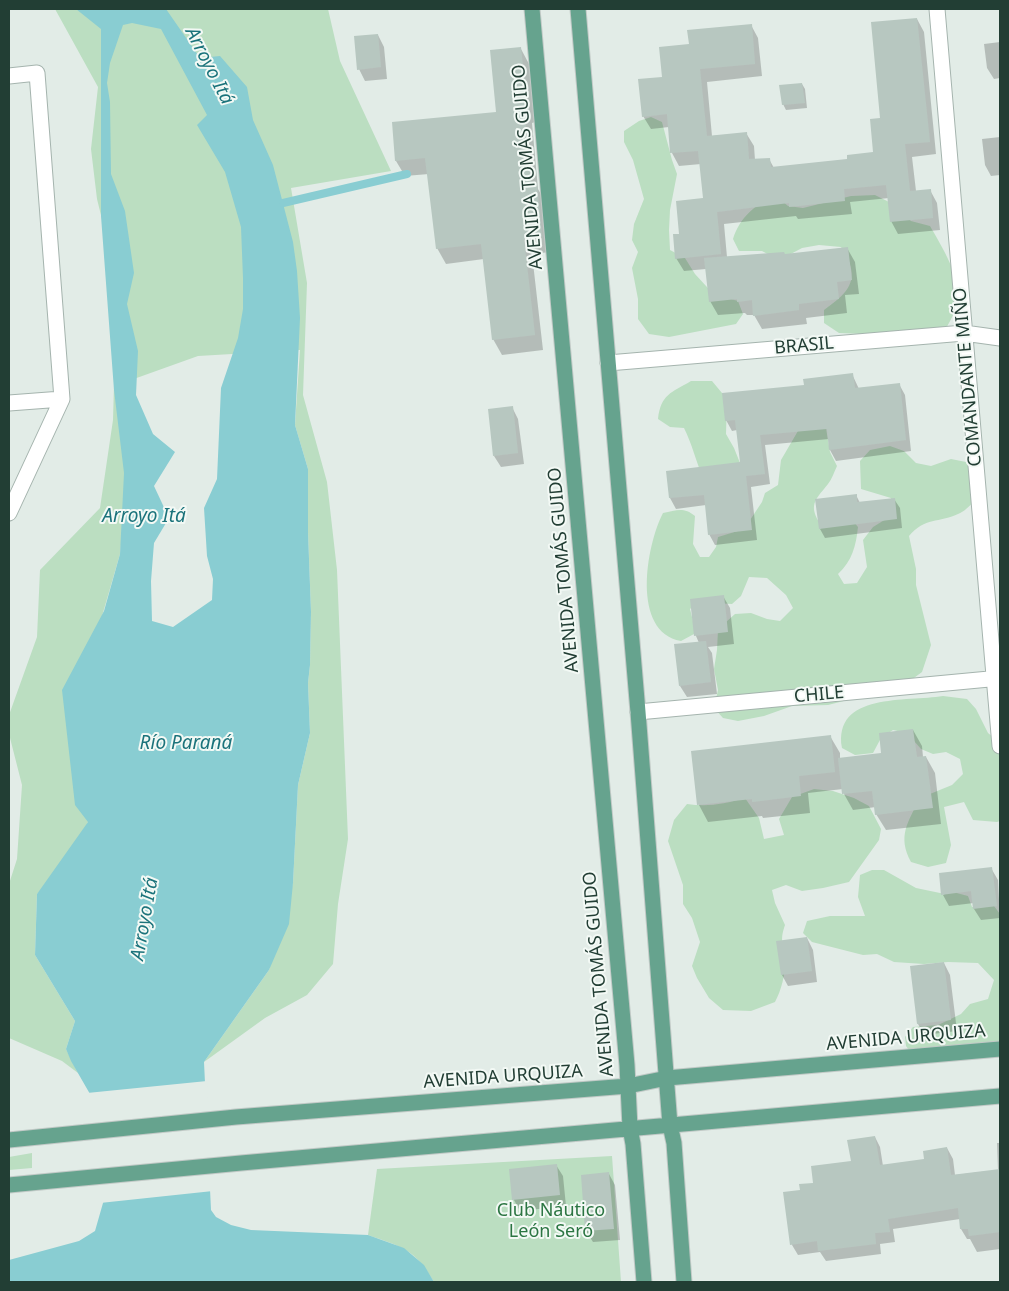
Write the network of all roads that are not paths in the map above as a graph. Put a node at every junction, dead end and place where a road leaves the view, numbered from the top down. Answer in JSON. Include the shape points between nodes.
{"nodes":[{"id":1,"x":532,"y":9,"type":"edge"},
{"id":2,"x":578,"y":9,"type":"edge"},
{"id":3,"x":937,"y":9,"type":"edge"},
{"id":4,"x":9,"y":76,"type":"edge"},
{"id":5,"x":964,"y":333,"type":"junction"},
{"id":6,"x":1000,"y":338,"type":"edge"},
{"id":7,"x":608,"y":363,"type":"junction"},
{"id":8,"x":62,"y":399,"type":"junction"},
{"id":9,"x":9,"y":403,"type":"edge"},
{"id":10,"x":9,"y":513,"type":"edge"},
{"id":11,"x":997,"y":678,"type":"edge"},
{"id":12,"x":638,"y":712,"type":"junction"},
{"id":13,"x":1000,"y":746,"type":"edge"},
{"id":14,"x":1000,"y":1049,"type":"edge"},
{"id":15,"x":667,"y":1078,"type":"junction"},
{"id":16,"x":628,"y":1086,"type":"junction"},
{"id":17,"x":1000,"y":1096,"type":"edge"},
{"id":18,"x":670,"y":1125,"type":"junction"},
{"id":19,"x":630,"y":1128,"type":"junction"},
{"id":20,"x":9,"y":1140,"type":"edge"},
{"id":21,"x":9,"y":1185,"type":"edge"},
{"id":22,"x":644,"y":1282,"type":"edge"},
{"id":23,"x":684,"y":1282,"type":"edge"}],
"edges":[{"from":1,"to":16,"type":"main road","name":"AVENIDA TOMÁS GUIDO"},
{"from":2,"to":7,"type":"main road"},
{"from":3,"to":5,"type":"street","name":"COMANDANTE MIÑO"},
{"from":4,"to":8,"type":"street","via":[[37,73]]},
{"from":5,"to":6,"type":"street","name":"BRASIL"},
{"from":5,"to":7,"type":"street","name":"BRASIL"},
{"from":5,"to":11,"type":"street","name":"COMANDANTE MIÑO"},
{"from":7,"to":12,"type":"main road"},
{"from":8,"to":9,"type":"street"},
{"from":8,"to":10,"type":"street"},
{"from":11,"to":12,"type":"street","name":"CHILE"},
{"from":11,"to":13,"type":"street","name":"COMANDANTE MIÑO"},
{"from":12,"to":15,"type":"main road"},
{"from":14,"to":15,"type":"main road","name":"AVENIDA URQUIZA"},
{"from":15,"to":16,"type":"main road","name":"AVENIDA URQUIZA"},
{"from":15,"to":18,"type":"main road"},
{"from":16,"to":19,"type":"main road","name":"AVENIDA TOMÁS GUIDO"},
{"from":16,"to":20,"type":"main road","name":"AVENIDA URQUIZA","via":[[236,1117]]},
{"from":17,"to":18,"type":"main road"},
{"from":18,"to":19,"type":"main road"},
{"from":18,"to":23,"type":"main road"},
{"from":19,"to":21,"type":"main road"},
{"from":19,"to":22,"type":"main road","name":"AVENIDA TOMÁS GUIDO"}]}
